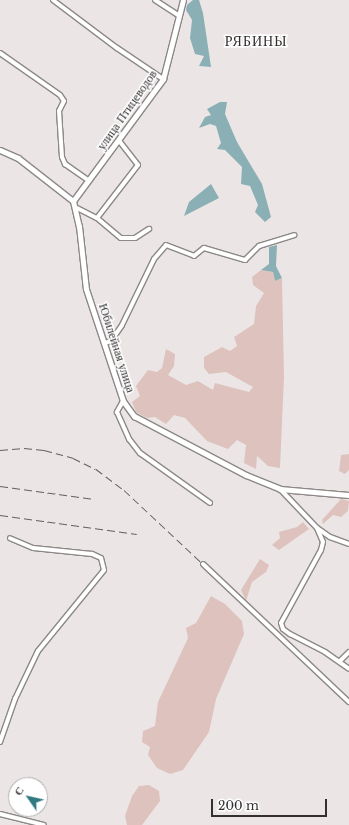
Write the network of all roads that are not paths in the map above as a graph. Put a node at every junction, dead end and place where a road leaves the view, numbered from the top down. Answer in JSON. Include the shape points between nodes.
{"nodes":[{"id":1,"x":53,"y":0,"type":"edge"},
{"id":2,"x":155,"y":0,"type":"edge"},
{"id":3,"x":183,"y":0,"type":"edge"},
{"id":4,"x":178,"y":15,"type":"junction"},
{"id":5,"x":0,"y":53,"type":"edge"},
{"id":6,"x":164,"y":79,"type":"junction"},
{"id":7,"x":118,"y":141,"type":"junction"},
{"id":8,"x":0,"y":149,"type":"edge"},
{"id":9,"x":89,"y":181,"type":"junction"},
{"id":10,"x":73,"y":201,"type":"junction"},
{"id":11,"x":77,"y":208,"type":"junction"},
{"id":12,"x":97,"y":218,"type":"junction"},
{"id":13,"x":149,"y":230,"type":"dead end"},
{"id":14,"x":294,"y":235,"type":"dead end"},
{"id":15,"x":105,"y":343,"type":"junction"},
{"id":16,"x":123,"y":401,"type":"junction"},
{"id":17,"x":280,"y":489,"type":"junction"},
{"id":18,"x":349,"y":494,"type":"edge"},
{"id":19,"x":210,"y":503,"type":"dead end"},
{"id":20,"x":317,"y":528,"type":"junction"},
{"id":21,"x":10,"y":538,"type":"dead end"},
{"id":22,"x":349,"y":544,"type":"edge"},
{"id":23,"x":203,"y":564,"type":"dead end"},
{"id":24,"x":349,"y":652,"type":"edge"},
{"id":25,"x":340,"y":662,"type":"junction"},
{"id":26,"x":349,"y":669,"type":"edge"},
{"id":27,"x":349,"y":702,"type":"edge"},
{"id":28,"x":0,"y":742,"type":"edge"},
{"id":29,"x":0,"y":814,"type":"edge"},
{"id":30,"x":44,"y":825,"type":"edge"}],
"edges":[{"from":1,"to":6,"type":"street"},
{"from":2,"to":4,"type":"street"},
{"from":3,"to":4,"type":"street","name":"улица Птицеводов"},
{"from":4,"to":6,"type":"street","name":"улица Птицеводов"},
{"from":5,"to":9,"type":"street","via":[[60,94],[64,101],[59,111],[62,157],[65,164]]},
{"from":6,"to":7,"type":"street","name":"улица Птицеводов"},
{"from":7,"to":9,"type":"street","name":"улица Птицеводов"},
{"from":7,"to":12,"type":"street","via":[[138,165]]},
{"from":8,"to":10,"type":"street","name":"Юбилейная улица","via":[[18,158]]},
{"from":9,"to":10,"type":"street","name":"улица Птицеводов"},
{"from":10,"to":11,"type":"street","name":"Юбилейная улица"},
{"from":11,"to":12,"type":"street"},
{"from":11,"to":15,"type":"street","name":"Юбилейная улица","via":[[86,289]]},
{"from":12,"to":13,"type":"street","via":[[121,238],[135,238]]},
{"from":14,"to":15,"type":"street","via":[[259,246],[245,260],[204,248],[194,256],[166,245],[154,259],[122,325],[111,341]]},
{"from":15,"to":16,"type":"street","name":"Юбилейная улица"},
{"from":16,"to":17,"type":"street","name":"Юбилейная улица","via":[[134,416],[149,425],[246,475]]},
{"from":16,"to":19,"type":"street","via":[[117,412],[129,439],[140,453]]},
{"from":17,"to":18,"type":"street","name":"Юбилейная улица"},
{"from":17,"to":20,"type":"street"},
{"from":20,"to":22,"type":"street","via":[[330,537]]},
{"from":20,"to":25,"type":"street","via":[[323,542],[320,550],[281,623],[283,629],[290,634]]},
{"from":21,"to":28,"type":"street","via":[[33,548],[92,554],[101,558],[104,570],[38,651],[15,699]]},
{"from":23,"to":27,"type":"street"},
{"from":24,"to":25,"type":"street"},
{"from":25,"to":26,"type":"street"},
{"from":29,"to":30,"type":"street"}]}
